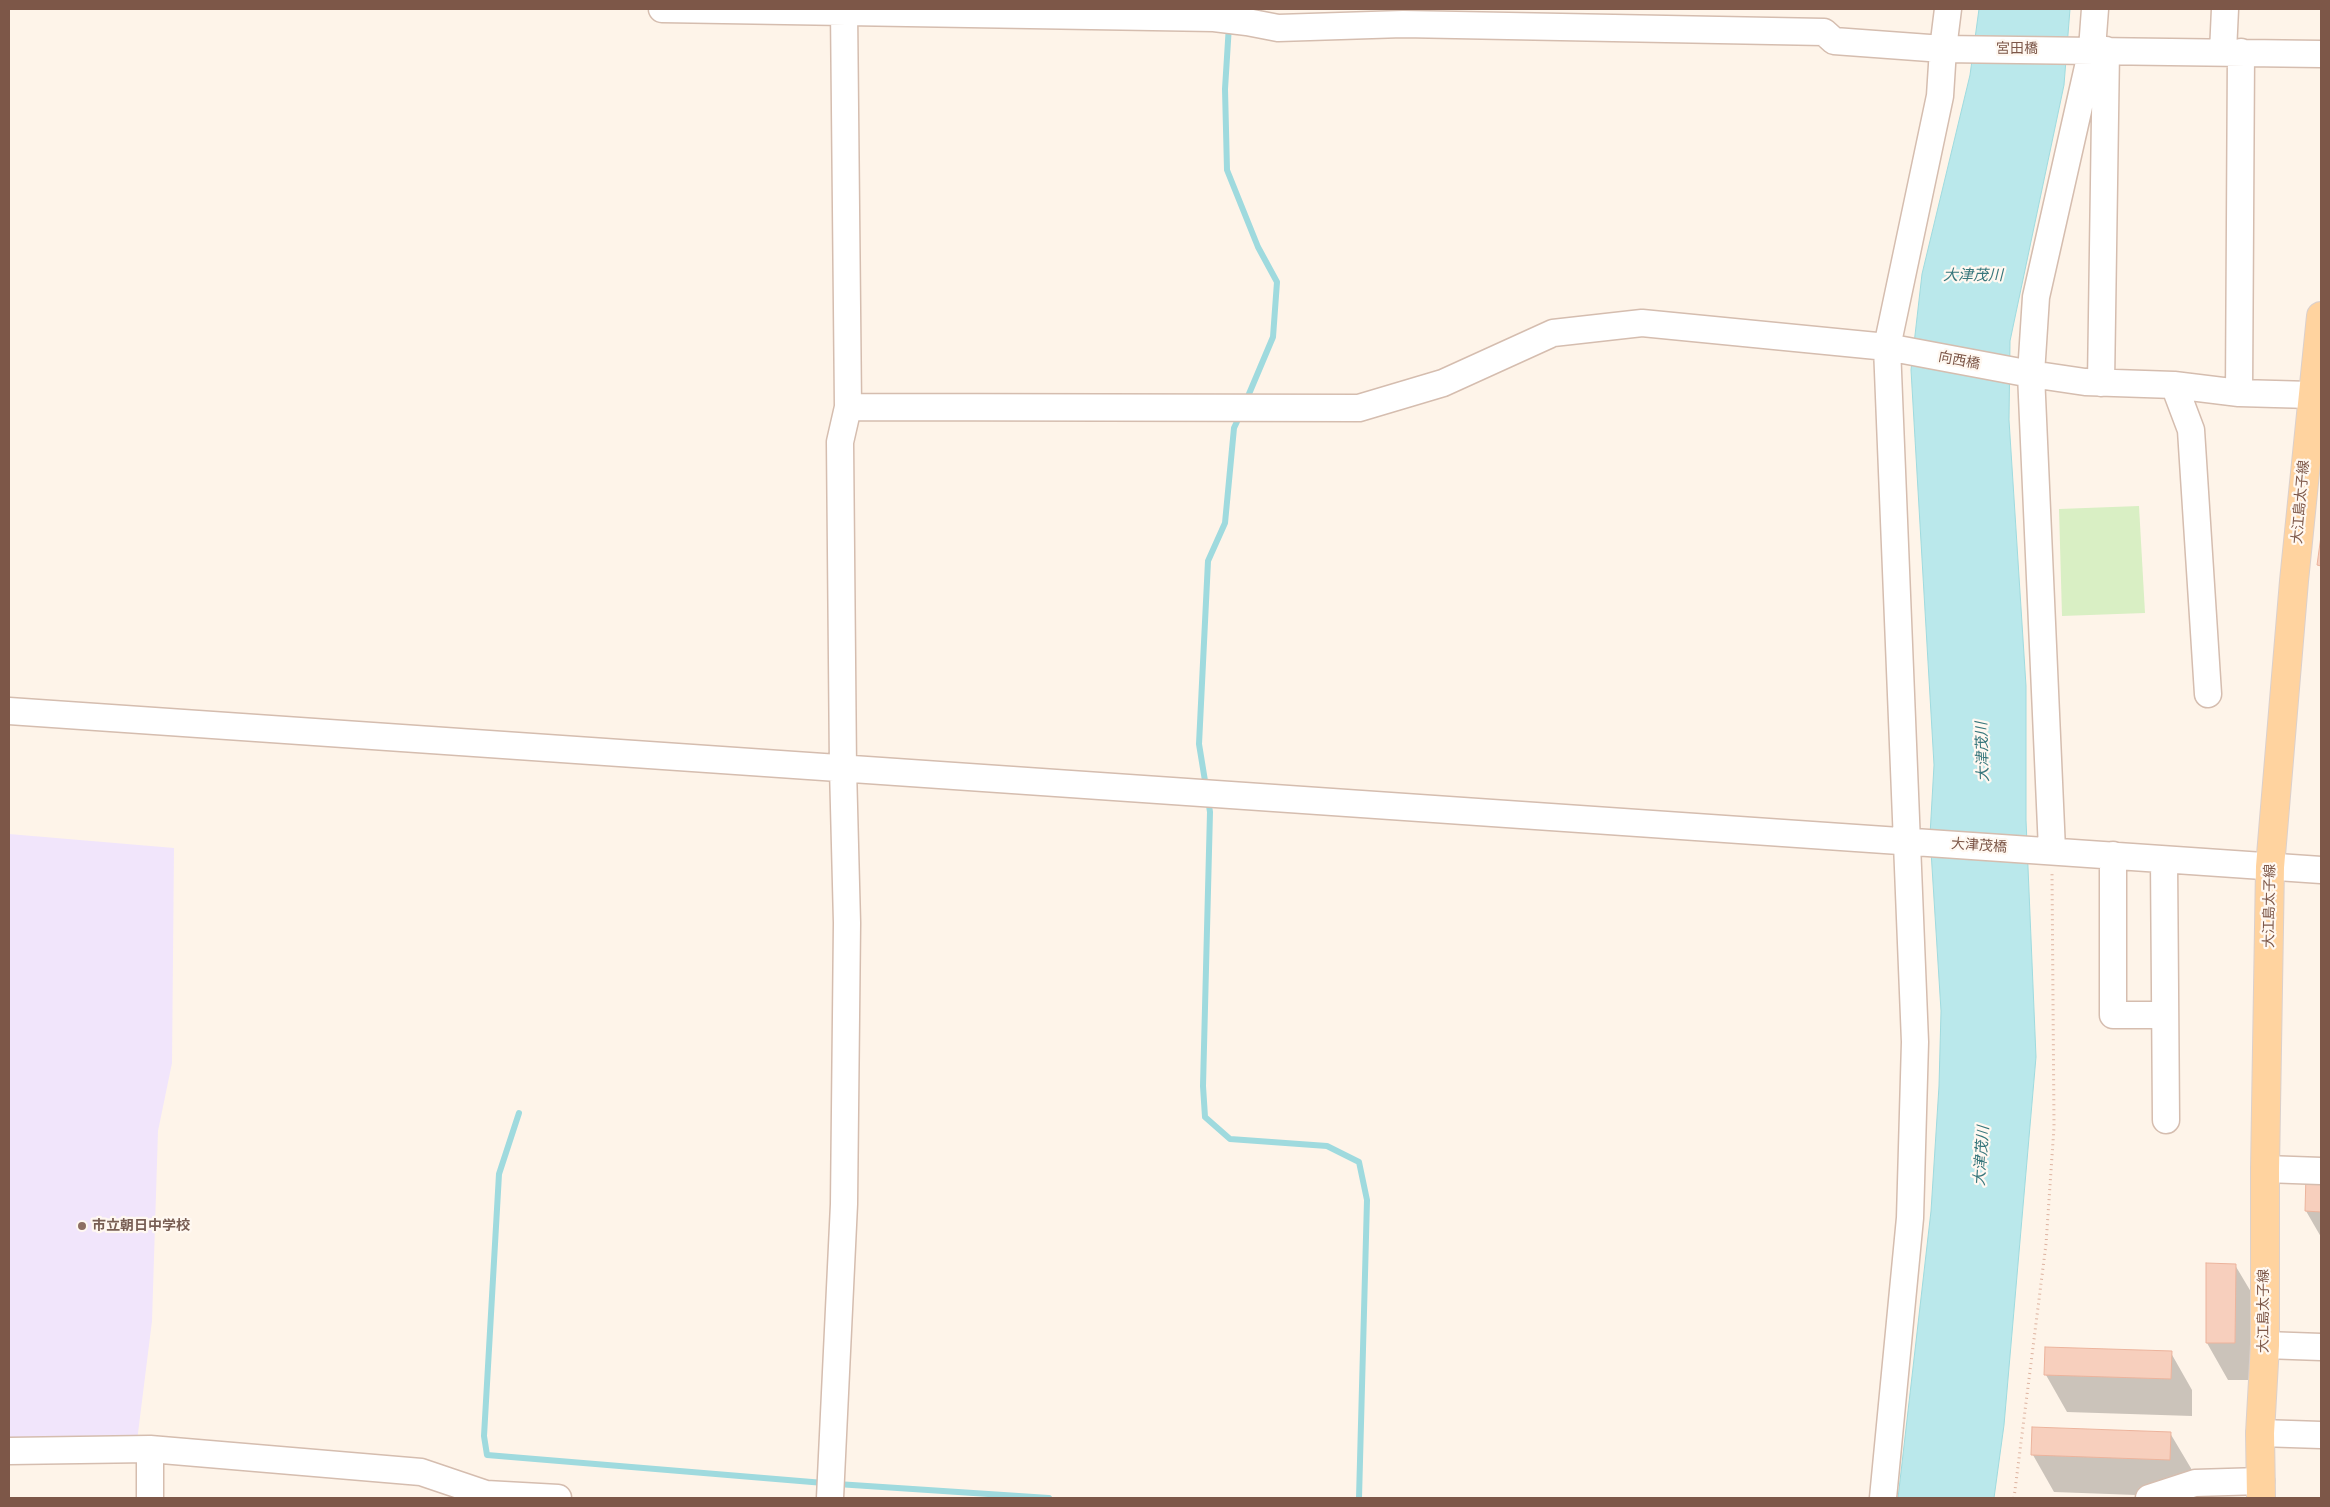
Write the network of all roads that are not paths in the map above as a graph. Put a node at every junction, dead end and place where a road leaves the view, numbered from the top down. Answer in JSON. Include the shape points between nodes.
{"nodes":[{"id":1,"x":662,"y":9,"type":"edge"},
{"id":2,"x":844,"y":9,"type":"edge"},
{"id":3,"x":1948,"y":9,"type":"edge"},
{"id":4,"x":2095,"y":9,"type":"edge"},
{"id":5,"x":2225,"y":9,"type":"edge"},
{"id":6,"x":1247,"y":15,"type":"edge"},
{"id":7,"x":1561,"y":18,"type":"edge"},
{"id":8,"x":1942,"y":49,"type":"junction"},
{"id":9,"x":2099,"y":50,"type":"junction"},
{"id":10,"x":2232,"y":52,"type":"junction"},
{"id":11,"x":2321,"y":54,"type":"edge"},
{"id":12,"x":2321,"y":316,"type":"edge"},
{"id":13,"x":1887,"y":347,"type":"junction"},
{"id":14,"x":2031,"y":374,"type":"junction"},
{"id":15,"x":2101,"y":382,"type":"junction"},
{"id":16,"x":2174,"y":385,"type":"junction"},
{"id":17,"x":2239,"y":393,"type":"junction"},
{"id":18,"x":2316,"y":394,"type":"edge"},
{"id":19,"x":848,"y":407,"type":"junction"},
{"id":20,"x":2208,"y":694,"type":"dead end"},
{"id":21,"x":9,"y":711,"type":"edge"},
{"id":22,"x":843,"y":768,"type":"junction"},
{"id":23,"x":1907,"y":841,"type":"junction"},
{"id":24,"x":2052,"y":850,"type":"junction"},
{"id":25,"x":2113,"y":855,"type":"junction"},
{"id":26,"x":2164,"y":860,"type":"junction"},
{"id":27,"x":2270,"y":867,"type":"junction"},
{"id":28,"x":2321,"y":870,"type":"edge"},
{"id":29,"x":2165,"y":1015,"type":"junction"},
{"id":30,"x":2166,"y":1120,"type":"dead end"},
{"id":31,"x":2265,"y":1169,"type":"junction"},
{"id":32,"x":2321,"y":1171,"type":"edge"},
{"id":33,"x":2265,"y":1345,"type":"junction"},
{"id":34,"x":2321,"y":1347,"type":"edge"},
{"id":35,"x":2260,"y":1433,"type":"junction"},
{"id":36,"x":2321,"y":1435,"type":"edge"},
{"id":37,"x":150,"y":1449,"type":"junction"},
{"id":38,"x":9,"y":1451,"type":"edge"},
{"id":39,"x":2261,"y":1490,"type":"edge"},
{"id":40,"x":150,"y":1498,"type":"edge"},
{"id":41,"x":558,"y":1498,"type":"edge"},
{"id":42,"x":830,"y":1498,"type":"edge"},
{"id":43,"x":1883,"y":1498,"type":"edge"},
{"id":44,"x":2149,"y":1498,"type":"edge"}],
"edges":[{"from":1,"to":2,"type":"street","name":"宮田橋"},
{"from":2,"to":6,"type":"street","name":"宮田橋","via":[[1214,18]]},
{"from":2,"to":19,"type":"street"},
{"from":3,"to":8,"type":"street"},
{"from":4,"to":9,"type":"street"},
{"from":5,"to":10,"type":"street"},
{"from":6,"to":7,"type":"street","name":"宮田橋","via":[[1278,28]]},
{"from":7,"to":8,"type":"street","name":"宮田橋","via":[[1824,32],[1834,41]]},
{"from":8,"to":9,"type":"street","name":"宮田橋"},
{"from":8,"to":13,"type":"street","via":[[1940,96]]},
{"from":9,"to":10,"type":"street","name":"宮田橋"},
{"from":9,"to":14,"type":"street","via":[[2036,297]]},
{"from":9,"to":15,"type":"street"},
{"from":10,"to":11,"type":"street","name":"宮田橋"},
{"from":10,"to":17,"type":"street"},
{"from":12,"to":18,"type":"main road","name":"大江島太子線"},
{"from":13,"to":14,"type":"street","name":"向西橋"},
{"from":13,"to":19,"type":"street","name":"向西橋","via":[[1642,323],[1553,333],[1442,383],[1359,408]]},
{"from":13,"to":23,"type":"street"},
{"from":14,"to":15,"type":"street","name":"向西橋"},
{"from":14,"to":24,"type":"street"},
{"from":15,"to":16,"type":"street","name":"向西橋"},
{"from":16,"to":17,"type":"street","name":"向西橋"},
{"from":16,"to":20,"type":"street","via":[[2191,430]]},
{"from":17,"to":18,"type":"street","name":"向西橋"},
{"from":18,"to":27,"type":"main road","name":"大江島太子線"},
{"from":19,"to":22,"type":"street","via":[[840,442]]},
{"from":21,"to":22,"type":"street","name":"大津茂橋"},
{"from":22,"to":23,"type":"street","name":"大津茂橋"},
{"from":22,"to":42,"type":"street","via":[[848,923],[844,1204]]},
{"from":23,"to":24,"type":"street","name":"大津茂橋"},
{"from":23,"to":43,"type":"street","via":[[1915,1042],[1910,1199]]},
{"from":24,"to":25,"type":"street","name":"大津茂橋"},
{"from":25,"to":26,"type":"street","name":"大津茂橋"},
{"from":25,"to":29,"type":"street","via":[[2113,1015]]},
{"from":26,"to":27,"type":"street","name":"大津茂橋"},
{"from":26,"to":29,"type":"street"},
{"from":27,"to":28,"type":"street","name":"大津茂橋"},
{"from":27,"to":31,"type":"main road","name":"大江島太子線"},
{"from":29,"to":30,"type":"street"},
{"from":31,"to":32,"type":"street"},
{"from":31,"to":33,"type":"main road","name":"大江島太子線"},
{"from":33,"to":34,"type":"street"},
{"from":33,"to":35,"type":"main road","name":"大江島太子線"},
{"from":35,"to":36,"type":"street"},
{"from":35,"to":39,"type":"main road","name":"大江島太子線"},
{"from":37,"to":38,"type":"street"},
{"from":37,"to":40,"type":"street"},
{"from":37,"to":41,"type":"street","via":[[421,1472],[486,1494]]},
{"from":39,"to":44,"type":"street","via":[[2195,1483]]}]}
